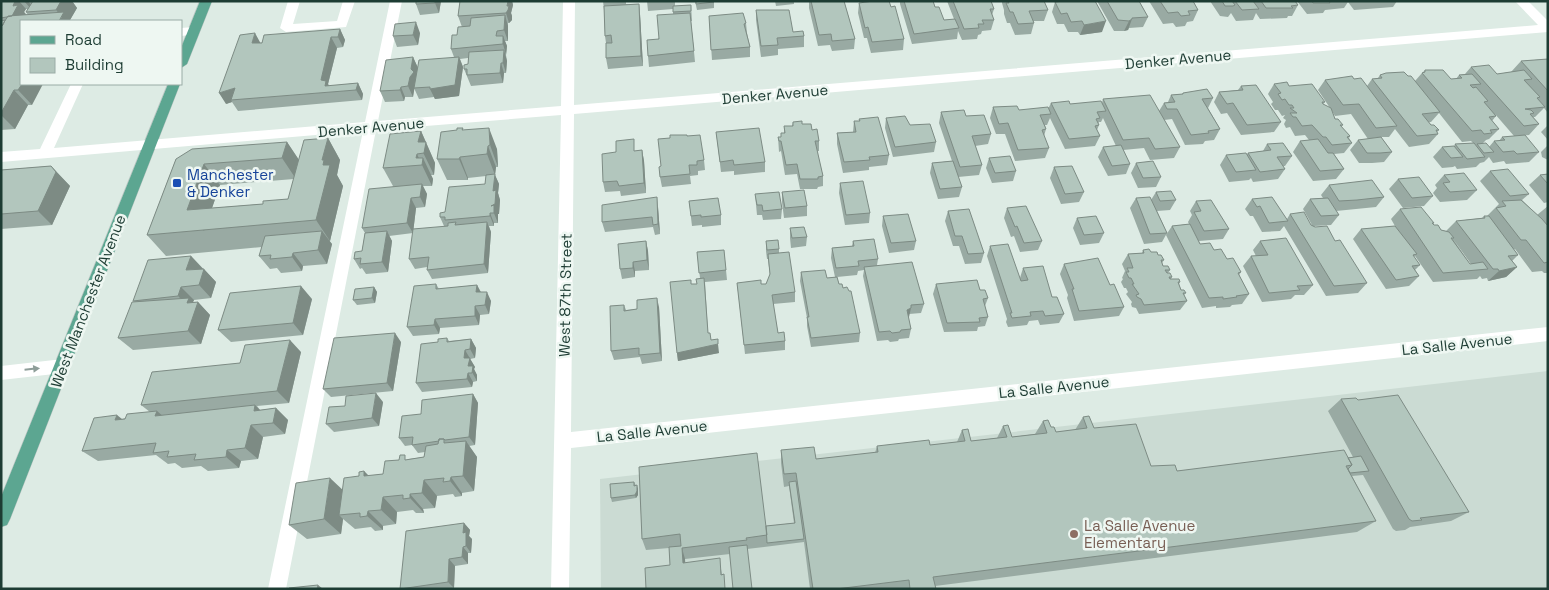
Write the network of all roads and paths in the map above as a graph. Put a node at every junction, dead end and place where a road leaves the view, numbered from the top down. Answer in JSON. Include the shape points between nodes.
{"nodes":[{"id":1,"x":206,"y":1,"type":"edge"},
{"id":2,"x":294,"y":1,"type":"edge"},
{"id":3,"x":349,"y":1,"type":"edge"},
{"id":4,"x":396,"y":1,"type":"edge"},
{"id":5,"x":569,"y":1,"type":"edge"},
{"id":6,"x":1522,"y":1,"type":"edge"},
{"id":7,"x":1548,"y":28,"type":"edge"},
{"id":8,"x":194,"y":31,"type":"junction"},
{"id":9,"x":182,"y":32,"type":"edge"},
{"id":10,"x":182,"y":61,"type":"edge"},
{"id":11,"x":77,"y":85,"type":"edge"},
{"id":12,"x":174,"y":85,"type":"edge"},
{"id":13,"x":569,"y":111,"type":"junction"},
{"id":14,"x":370,"y":127,"type":"junction"},
{"id":15,"x":150,"y":145,"type":"junction"},
{"id":16,"x":44,"y":154,"type":"junction"},
{"id":17,"x":1,"y":157,"type":"edge"},
{"id":18,"x":1548,"y":334,"type":"edge"},
{"id":19,"x":63,"y":366,"type":"junction"},
{"id":20,"x":1,"y":373,"type":"edge"},
{"id":21,"x":561,"y":441,"type":"junction"},
{"id":22,"x":1,"y":519,"type":"edge"},
{"id":23,"x":277,"y":589,"type":"edge"},
{"id":24,"x":560,"y":589,"type":"edge"}],
"edges":[{"from":1,"to":8,"type":"main road"},
{"from":2,"to":3,"type":"street","via":[[286,28],[342,24]]},
{"from":4,"to":14,"type":"street"},
{"from":5,"to":13,"type":"street","name":"West 87th Street"},
{"from":6,"to":7,"type":"street"},
{"from":7,"to":13,"type":"street","name":"Denker Avenue"},
{"from":8,"to":9,"type":"street"},
{"from":8,"to":10,"type":"main road"},
{"from":11,"to":16,"type":"street"},
{"from":12,"to":15,"type":"main road","name":"West Manchester Avenue"},
{"from":13,"to":14,"type":"street","name":"Denker Avenue"},
{"from":13,"to":21,"type":"street","name":"West 87th Street"},
{"from":14,"to":15,"type":"street","name":"Denker Avenue"},
{"from":14,"to":23,"type":"street"},
{"from":15,"to":16,"type":"street","name":"Denker Avenue"},
{"from":15,"to":19,"type":"main road","name":"West Manchester Avenue"},
{"from":16,"to":17,"type":"street","name":"Denker Avenue"},
{"from":18,"to":21,"type":"street","name":"La Salle Avenue"},
{"from":20,"to":19,"type":"street","one_way":true},
{"from":19,"to":22,"type":"main road","name":"West Manchester Avenue"},
{"from":21,"to":24,"type":"street","name":"West 87th Street"}]}
